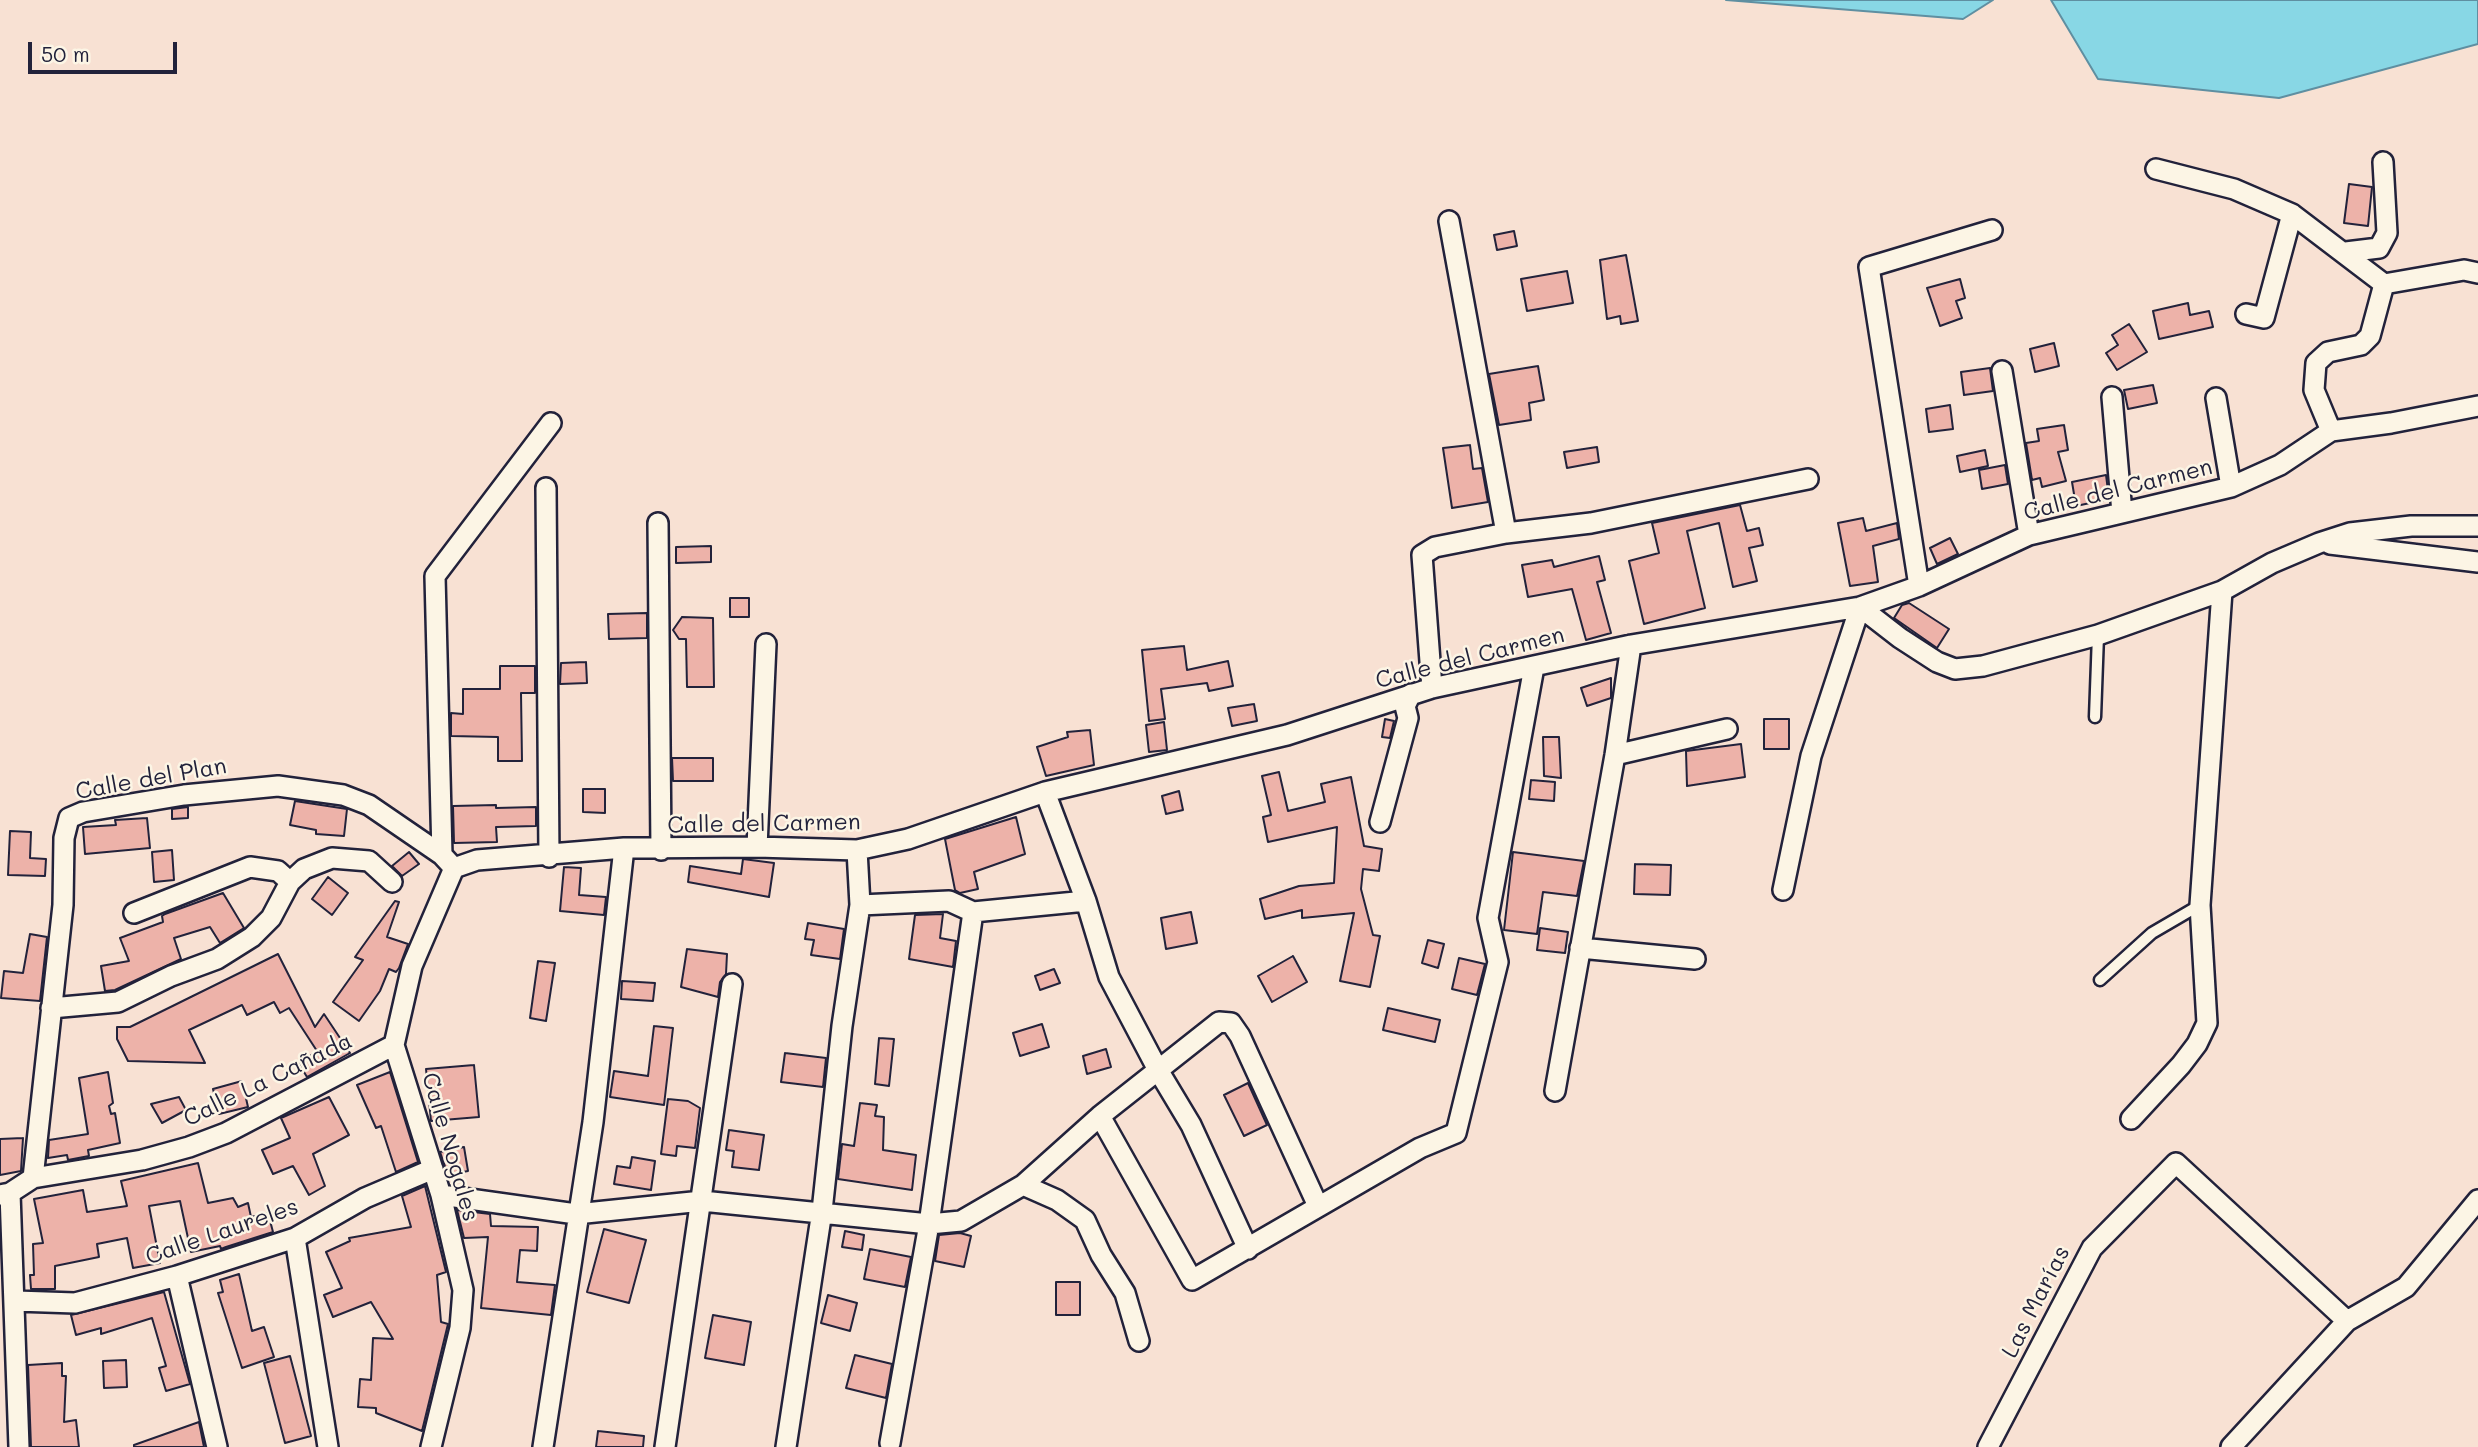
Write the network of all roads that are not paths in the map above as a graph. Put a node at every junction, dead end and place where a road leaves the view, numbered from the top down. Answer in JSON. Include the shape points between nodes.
{"nodes":[{"id":1,"x":2383,"y":162,"type":"dead end"},
{"id":2,"x":2156,"y":169,"type":"dead end"},
{"id":3,"x":2292,"y":214,"type":"junction"},
{"id":4,"x":1449,"y":221,"type":"dead end"},
{"id":5,"x":1992,"y":230,"type":"dead end"},
{"id":6,"x":2346,"y":252,"type":"junction"},
{"id":7,"x":2478,"y":273,"type":"edge"},
{"id":8,"x":2384,"y":284,"type":"junction"},
{"id":9,"x":2246,"y":314,"type":"dead end"},
{"id":10,"x":2001,"y":371,"type":"dead end"},
{"id":11,"x":2112,"y":397,"type":"dead end"},
{"id":12,"x":2216,"y":398,"type":"dead end"},
{"id":13,"x":2478,"y":406,"type":"edge"},
{"id":14,"x":551,"y":423,"type":"dead end"},
{"id":15,"x":2332,"y":431,"type":"junction"},
{"id":16,"x":1808,"y":479,"type":"dead end"},
{"id":17,"x":2231,"y":487,"type":"junction"},
{"id":18,"x":546,"y":488,"type":"dead end"},
{"id":19,"x":2122,"y":513,"type":"junction"},
{"id":20,"x":658,"y":523,"type":"dead end"},
{"id":21,"x":2478,"y":526,"type":"edge"},
{"id":22,"x":1506,"y":533,"type":"junction"},
{"id":23,"x":2029,"y":536,"type":"junction"},
{"id":24,"x":2319,"y":542,"type":"junction"},
{"id":25,"x":2478,"y":562,"type":"edge"},
{"id":26,"x":1919,"y":586,"type":"junction"},
{"id":27,"x":2222,"y":591,"type":"junction"},
{"id":28,"x":1860,"y":607,"type":"junction"},
{"id":29,"x":2098,"y":635,"type":"junction"},
{"id":30,"x":766,"y":644,"type":"dead end"},
{"id":31,"x":1631,"y":645,"type":"junction"},
{"id":32,"x":1534,"y":667,"type":"junction"},
{"id":33,"x":1432,"y":688,"type":"junction"},
{"id":34,"x":1411,"y":694,"type":"junction"},
{"id":35,"x":2095,"y":717,"type":"dead end"},
{"id":36,"x":1727,"y":729,"type":"dead end"},
{"id":37,"x":1615,"y":755,"type":"junction"},
{"id":38,"x":1045,"y":792,"type":"junction"},
{"id":39,"x":1380,"y":822,"type":"dead end"},
{"id":40,"x":758,"y":847,"type":"junction"},
{"id":41,"x":624,"y":849,"type":"junction"},
{"id":42,"x":661,"y":850,"type":"junction"},
{"id":43,"x":857,"y":850,"type":"junction"},
{"id":44,"x":549,"y":857,"type":"junction"},
{"id":45,"x":448,"y":862,"type":"junction"},
{"id":46,"x":290,"y":882,"type":"junction"},
{"id":47,"x":392,"y":882,"type":"dead end"},
{"id":48,"x":1783,"y":890,"type":"dead end"},
{"id":49,"x":1086,"y":901,"type":"junction"},
{"id":50,"x":860,"y":905,"type":"junction"},
{"id":51,"x":2200,"y":905,"type":"junction"},
{"id":52,"x":974,"y":912,"type":"junction"},
{"id":53,"x":134,"y":913,"type":"dead end"},
{"id":54,"x":1580,"y":948,"type":"junction"},
{"id":55,"x":1695,"y":958,"type":"dead end"},
{"id":56,"x":2101,"y":980,"type":"dead end"},
{"id":57,"x":732,"y":984,"type":"dead end"},
{"id":58,"x":51,"y":1008,"type":"junction"},
{"id":59,"x":394,"y":1045,"type":"junction"},
{"id":60,"x":1158,"y":1070,"type":"junction"},
{"id":61,"x":1555,"y":1091,"type":"dead end"},
{"id":62,"x":1100,"y":1116,"type":"junction"},
{"id":63,"x":2130,"y":1119,"type":"dead end"},
{"id":64,"x":433,"y":1169,"type":"junction"},
{"id":65,"x":33,"y":1178,"type":"junction"},
{"id":66,"x":1023,"y":1185,"type":"junction"},
{"id":67,"x":5,"y":1194,"type":"edge"},
{"id":68,"x":441,"y":1195,"type":"junction"},
{"id":69,"x":702,"y":1200,"type":"junction"},
{"id":70,"x":2478,"y":1200,"type":"edge"},
{"id":71,"x":1318,"y":1206,"type":"junction"},
{"id":72,"x":822,"y":1211,"type":"junction"},
{"id":73,"x":576,"y":1214,"type":"junction"},
{"id":74,"x":929,"y":1224,"type":"junction"},
{"id":75,"x":295,"y":1238,"type":"junction"},
{"id":76,"x":1248,"y":1248,"type":"junction"},
{"id":77,"x":177,"y":1276,"type":"junction"},
{"id":78,"x":16,"y":1301,"type":"junction"},
{"id":79,"x":2347,"y":1321,"type":"junction"},
{"id":80,"x":1139,"y":1341,"type":"dead end"},
{"id":81,"x":890,"y":1443,"type":"dead end"},
{"id":82,"x":19,"y":1447,"type":"edge"},
{"id":83,"x":217,"y":1447,"type":"edge"},
{"id":84,"x":328,"y":1447,"type":"edge"},
{"id":85,"x":431,"y":1447,"type":"edge"},
{"id":86,"x":542,"y":1447,"type":"edge"},
{"id":87,"x":665,"y":1447,"type":"edge"},
{"id":88,"x":786,"y":1447,"type":"edge"},
{"id":89,"x":1988,"y":1447,"type":"edge"},
{"id":90,"x":2231,"y":1447,"type":"edge"}],
"edges":[{"from":1,"to":6,"type":"street","via":[[2387,233],[2379,248]]},
{"from":2,"to":3,"type":"street","via":[[2234,189]]},
{"from":3,"to":6,"type":"street"},
{"from":3,"to":9,"type":"street","via":[[2263,318]]},
{"from":4,"to":22,"type":"street"},
{"from":5,"to":26,"type":"street","via":[[1869,267]]},
{"from":6,"to":8,"type":"street"},
{"from":7,"to":8,"type":"street","via":[[2463,270]]},
{"from":8,"to":15,"type":"street","via":[[2370,335],[2361,345],[2328,352],[2316,363],[2314,390]]},
{"from":10,"to":23,"type":"street"},
{"from":11,"to":19,"type":"street"},
{"from":12,"to":17,"type":"street"},
{"from":13,"to":15,"type":"street","name":"Calle del Carmen"},
{"from":14,"to":45,"type":"street","via":[[435,576]]},
{"from":15,"to":17,"type":"street","name":"Calle del Carmen","via":[[2280,465]]},
{"from":16,"to":22,"type":"street","via":[[1591,523]]},
{"from":17,"to":19,"type":"street","name":"Calle del Carmen"},
{"from":18,"to":44,"type":"street"},
{"from":19,"to":23,"type":"street","name":"Calle del Carmen"},
{"from":20,"to":42,"type":"street"},
{"from":21,"to":24,"type":"street","via":[[2410,526]]},
{"from":22,"to":33,"type":"street","via":[[1435,547],[1422,555]]},
{"from":23,"to":26,"type":"street","name":"Calle del Carmen"},
{"from":24,"to":25,"type":"street"},
{"from":24,"to":27,"type":"street"},
{"from":26,"to":28,"type":"street","name":"Calle del Carmen"},
{"from":27,"to":29,"type":"street"},
{"from":27,"to":51,"type":"street"},
{"from":28,"to":29,"type":"street","via":[[1899,638],[1955,669],[1983,666]]},
{"from":28,"to":31,"type":"street","name":"Calle del Carmen"},
{"from":28,"to":48,"type":"street","via":[[1811,756]]},
{"from":29,"to":35,"type":"lane"},
{"from":30,"to":40,"type":"street"},
{"from":31,"to":32,"type":"street","name":"Calle del Carmen"},
{"from":31,"to":37,"type":"street"},
{"from":32,"to":33,"type":"street","name":"Calle del Carmen"},
{"from":32,"to":71,"type":"street","via":[[1488,918],[1498,962],[1457,1133],[1420,1148]]},
{"from":33,"to":34,"type":"street","name":"Calle del Carmen"},
{"from":34,"to":38,"type":"street","name":"Calle del Carmen","via":[[1287,735]]},
{"from":34,"to":39,"type":"street"},
{"from":36,"to":37,"type":"street"},
{"from":37,"to":54,"type":"street"},
{"from":38,"to":43,"type":"street","name":"Calle del Carmen","via":[[908,839]]},
{"from":38,"to":49,"type":"street"},
{"from":40,"to":42,"type":"street","name":"Calle del Carmen"},
{"from":40,"to":43,"type":"street","name":"Calle del Carmen"},
{"from":41,"to":42,"type":"street","name":"Calle del Carmen"},
{"from":41,"to":44,"type":"street","name":"Calle del Carmen"},
{"from":41,"to":73,"type":"street","via":[[593,1122]]},
{"from":43,"to":50,"type":"street"},
{"from":44,"to":45,"type":"street","name":"Calle del Carmen"},
{"from":45,"to":58,"type":"street","name":"Calle del Plan","via":[[369,805],[343,795],[278,786],[184,795],[83,812],[69,818],[64,838]]},
{"from":45,"to":59,"type":"street","via":[[412,966]]},
{"from":46,"to":47,"type":"street","via":[[304,869],[332,858],[369,861]]},
{"from":46,"to":53,"type":"street","via":[[278,871],[250,867]]},
{"from":46,"to":58,"type":"street","via":[[271,918],[252,937],[217,959],[118,1002]]},
{"from":49,"to":52,"type":"street"},
{"from":49,"to":60,"type":"street","via":[[1109,977]]},
{"from":50,"to":52,"type":"street","via":[[949,901]]},
{"from":50,"to":72,"type":"street"},
{"from":51,"to":56,"type":"lane","via":[[2152,933]]},
{"from":51,"to":63,"type":"street","via":[[2207,1023],[2181,1065]]},
{"from":52,"to":74,"type":"street"},
{"from":54,"to":55,"type":"street"},
{"from":54,"to":61,"type":"street"},
{"from":57,"to":69,"type":"street"},
{"from":58,"to":65,"type":"street","name":"Calle del Plan"},
{"from":59,"to":64,"type":"street","name":"Calle Nogales"},
{"from":59,"to":65,"type":"street","name":"Calle La Cañada","via":[[226,1133],[142,1160]]},
{"from":60,"to":62,"type":"street"},
{"from":60,"to":71,"type":"street","via":[[1219,1022],[1231,1023]]},
{"from":60,"to":76,"type":"street","via":[[1191,1125]]},
{"from":62,"to":66,"type":"street"},
{"from":62,"to":76,"type":"street","via":[[1192,1280]]},
{"from":64,"to":68,"type":"street","name":"Calle Nogales"},
{"from":64,"to":75,"type":"street","name":"Calle Laureles","via":[[365,1198]]},
{"from":65,"to":67,"type":"street","name":"Calle La Cañada"},
{"from":66,"to":74,"type":"street","via":[[961,1222]]},
{"from":66,"to":80,"type":"street","via":[[1057,1200],[1085,1220],[1125,1293]]},
{"from":67,"to":78,"type":"street"},
{"from":68,"to":73,"type":"street"},
{"from":68,"to":85,"type":"street","name":"Calle Nogales","via":[[463,1290],[460,1328]]},
{"from":69,"to":72,"type":"street"},
{"from":69,"to":73,"type":"street"},
{"from":69,"to":87,"type":"street"},
{"from":70,"to":79,"type":"street","via":[[2406,1287]]},
{"from":71,"to":76,"type":"street"},
{"from":72,"to":74,"type":"street"},
{"from":72,"to":88,"type":"street"},
{"from":73,"to":86,"type":"street"},
{"from":74,"to":81,"type":"street"},
{"from":75,"to":77,"type":"street","name":"Calle Laureles"},
{"from":75,"to":84,"type":"street"},
{"from":77,"to":78,"type":"street","name":"Calle Laureles","via":[[75,1303]]},
{"from":77,"to":83,"type":"street"},
{"from":78,"to":82,"type":"street"},
{"from":79,"to":89,"type":"street","name":"Las Marías","via":[[2176,1163],[2092,1248]]},
{"from":79,"to":90,"type":"street"}]}
